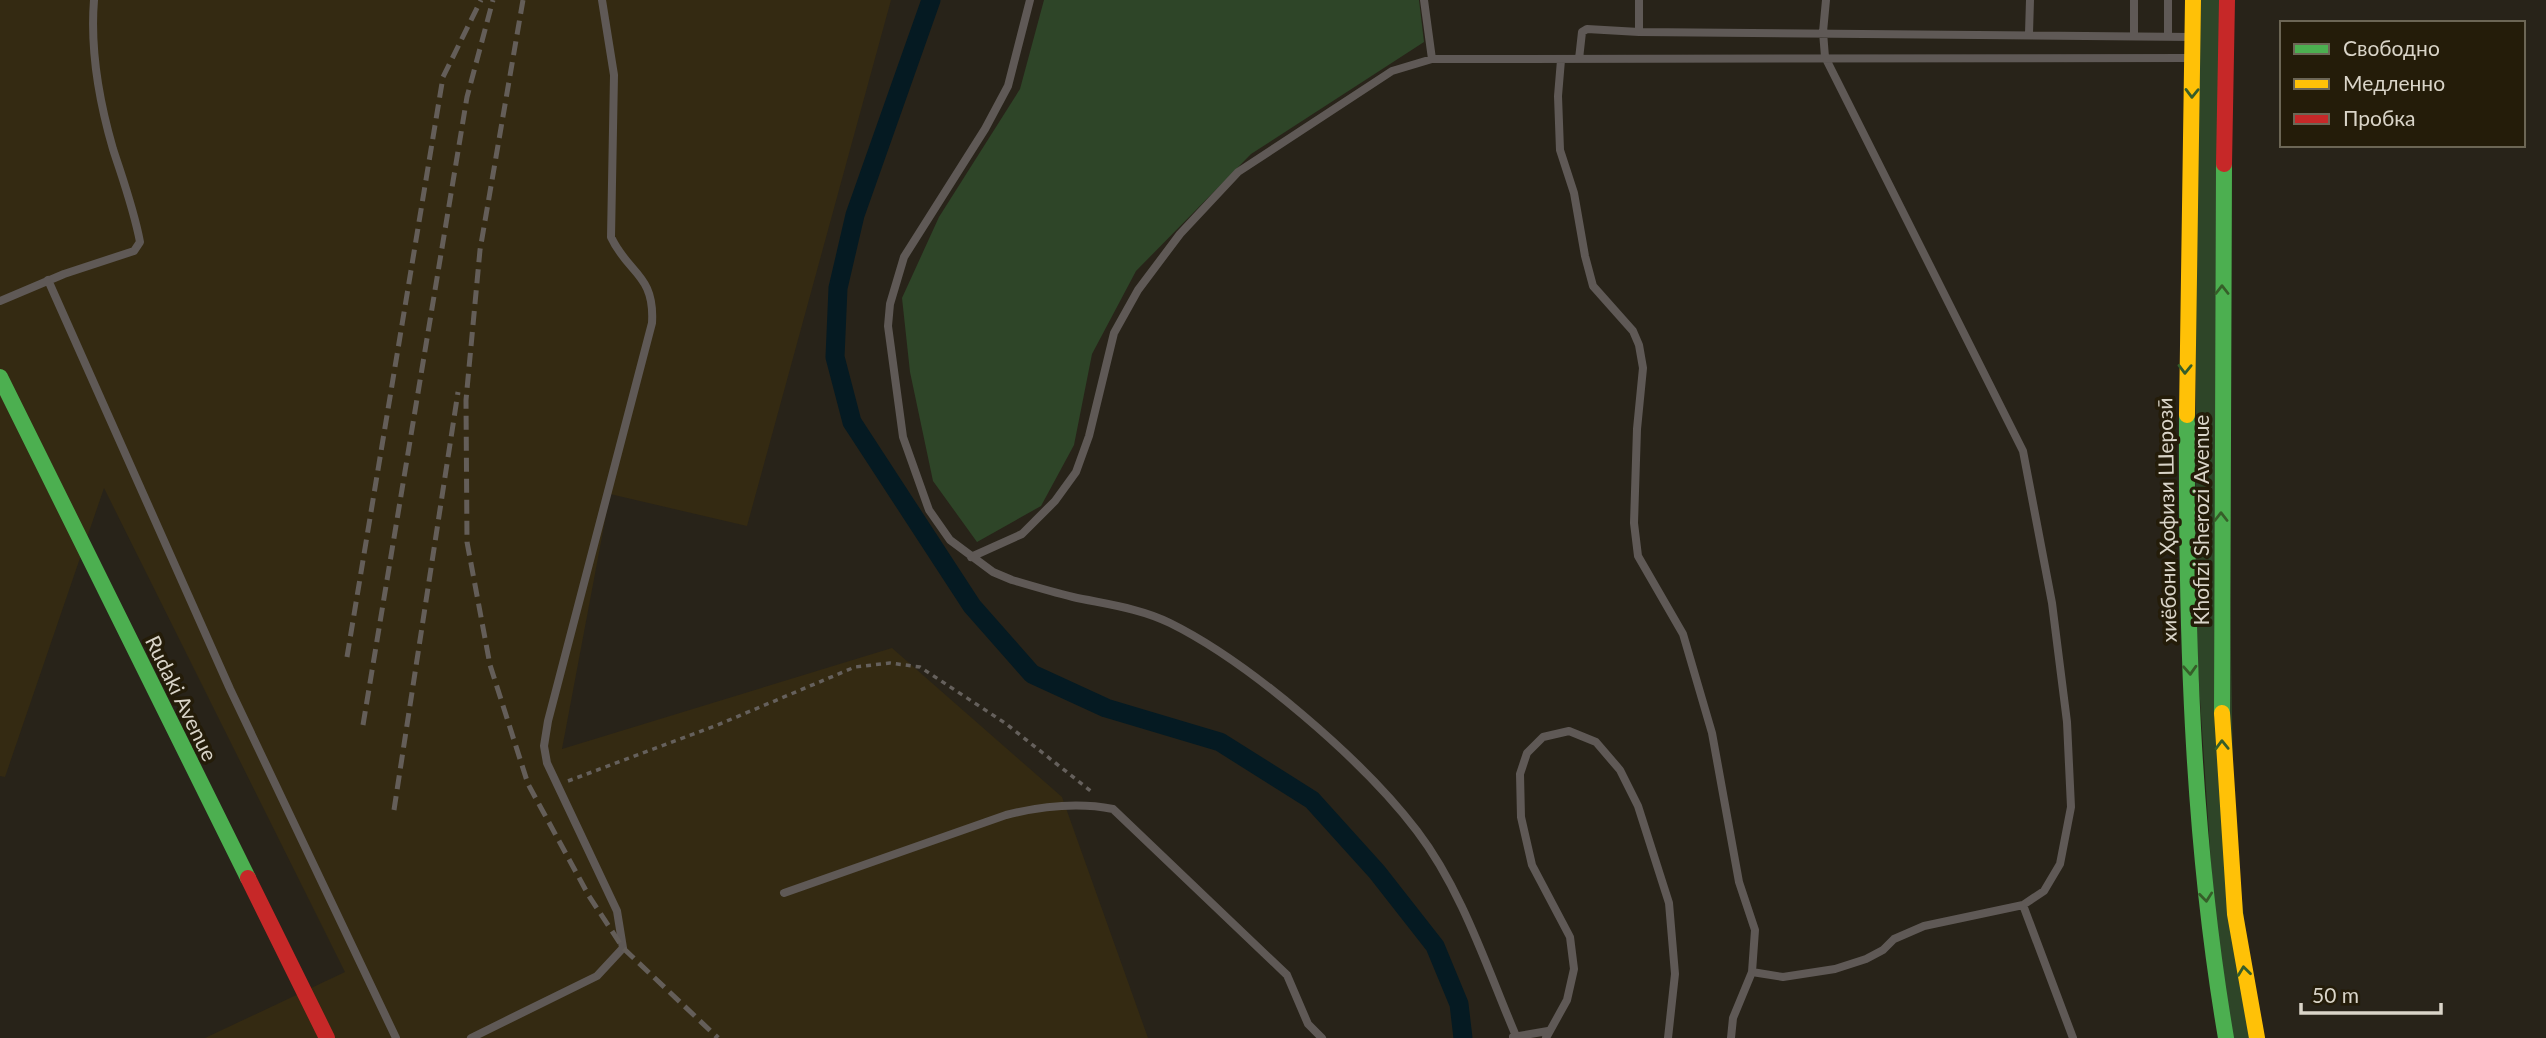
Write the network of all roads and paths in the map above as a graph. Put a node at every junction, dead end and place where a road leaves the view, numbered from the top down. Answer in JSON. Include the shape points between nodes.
{"nodes":[{"id":1,"x":94,"y":0,"type":"edge"},
{"id":2,"x":602,"y":0,"type":"edge"},
{"id":3,"x":1030,"y":0,"type":"edge"},
{"id":4,"x":1424,"y":0,"type":"edge"},
{"id":5,"x":1639,"y":0,"type":"edge"},
{"id":6,"x":1826,"y":0,"type":"edge"},
{"id":7,"x":2030,"y":0,"type":"edge"},
{"id":8,"x":2134,"y":0,"type":"edge"},
{"id":9,"x":2168,"y":0,"type":"edge"},
{"id":10,"x":2193,"y":0,"type":"edge"},
{"id":11,"x":2227,"y":0,"type":"edge"},
{"id":12,"x":1639,"y":32,"type":"junction"},
{"id":13,"x":1823,"y":32,"type":"junction"},
{"id":14,"x":2029,"y":33,"type":"junction"},
{"id":15,"x":2134,"y":36,"type":"junction"},
{"id":16,"x":2168,"y":37,"type":"junction"},
{"id":17,"x":2193,"y":37,"type":"junction"},
{"id":18,"x":1825,"y":57,"type":"junction"},
{"id":19,"x":2193,"y":58,"type":"junction"},
{"id":20,"x":1432,"y":59,"type":"junction"},
{"id":21,"x":1579,"y":59,"type":"junction"},
{"id":22,"x":1561,"y":60,"type":"junction"},
{"id":23,"x":48,"y":280,"type":"junction"},
{"id":24,"x":0,"y":301,"type":"edge"},
{"id":25,"x":0,"y":377,"type":"edge"},
{"id":26,"x":971,"y":557,"type":"junction"},
{"id":27,"x":557,"y":785,"type":"junction"},
{"id":28,"x":1113,"y":809,"type":"junction"},
{"id":29,"x":784,"y":893,"type":"dead end"},
{"id":30,"x":2023,"y":905,"type":"junction"},
{"id":31,"x":1752,"y":972,"type":"junction"},
{"id":32,"x":1547,"y":1034,"type":"edge"},
{"id":33,"x":1513,"y":1037,"type":"edge"},
{"id":34,"x":327,"y":1038,"type":"edge"},
{"id":35,"x":396,"y":1038,"type":"edge"},
{"id":36,"x":471,"y":1038,"type":"edge"},
{"id":37,"x":1322,"y":1038,"type":"edge"},
{"id":38,"x":1668,"y":1038,"type":"edge"},
{"id":39,"x":1731,"y":1038,"type":"edge"},
{"id":40,"x":2073,"y":1038,"type":"edge"},
{"id":41,"x":2227,"y":1038,"type":"edge"},
{"id":42,"x":2257,"y":1038,"type":"edge"}],
"edges":[{"from":1,"to":23,"type":"lane","via":[[96,73],[140,243],[134,251]]},
{"from":2,"to":27,"type":"lane","via":[[614,75],[611,237],[651,295],[652,316],[548,721],[544,746]]},
{"from":3,"to":26,"type":"lane","via":[[1007,86],[904,257],[890,304],[892,361],[909,459],[929,510],[950,540]]},
{"from":4,"to":20,"type":"lane"},
{"from":5,"to":12,"type":"lane"},
{"from":6,"to":13,"type":"lane"},
{"from":7,"to":14,"type":"lane"},
{"from":8,"to":15,"type":"lane"},
{"from":9,"to":16,"type":"lane"},
{"from":10,"to":17,"type":"main road","name":"хиёбони Ҳофизи Шерозӣ"},
{"from":42,"to":11,"type":"main road","name":"Khofizi Sherozi Avenue","one_way":true,"via":[[2245,982],[2222,772]]},
{"from":12,"to":13,"type":"lane"},
{"from":12,"to":21,"type":"lane","via":[[1587,29],[1582,32]]},
{"from":13,"to":14,"type":"lane"},
{"from":13,"to":18,"type":"lane"},
{"from":14,"to":15,"type":"lane"},
{"from":15,"to":16,"type":"lane"},
{"from":16,"to":17,"type":"lane"},
{"from":17,"to":19,"type":"main road","name":"хиёбони Ҳофизи Шерозӣ"},
{"from":18,"to":19,"type":"lane"},
{"from":18,"to":21,"type":"lane"},
{"from":18,"to":30,"type":"lane","via":[[2023,451],[2052,603],[2072,785],[2060,864],[2043,891]]},
{"from":19,"to":41,"type":"main road","name":"хиёбони Ҳофизи Шерозӣ","one_way":true,"via":[[2185,377],[2188,624],[2199,836],[2214,973]]},
{"from":20,"to":22,"type":"lane"},
{"from":20,"to":26,"type":"lane","via":[[1392,71],[1238,172],[1180,234],[1138,290],[1114,334],[1076,472],[1022,534]]},
{"from":21,"to":22,"type":"lane"},
{"from":22,"to":31,"type":"lane","via":[[1560,150],[1593,286],[1633,331],[1643,368],[1637,429],[1638,556],[1682,634],[1712,733],[1740,882],[1755,930]]},
{"from":23,"to":24,"type":"lane"},
{"from":23,"to":35,"type":"lane","via":[[230,689]]},
{"from":25,"to":34,"type":"main road","name":"Rudaki Avenue"},
{"from":26,"to":33,"type":"lane","via":[[1012,580],[1169,622],[1221,653],[1298,713],[1363,771],[1418,832],[1452,891]]},
{"from":27,"to":28,"type":"path","via":[[855,667],[890,663],[920,667],[1005,723]]},
{"from":27,"to":36,"type":"lane","via":[[617,911],[623,948],[597,976]]},
{"from":28,"to":29,"type":"lane","via":[[1084,804],[1006,815]]},
{"from":28,"to":37,"type":"lane","via":[[1286,975],[1308,1024]]},
{"from":30,"to":31,"type":"lane","via":[[1924,926],[1894,939],[1866,959],[1835,969],[1783,977]]},
{"from":30,"to":40,"type":"lane"},
{"from":31,"to":39,"type":"lane","via":[[1733,1018]]},
{"from":32,"to":33,"type":"lane"},
{"from":32,"to":38,"type":"lane","via":[[1567,1000],[1574,969],[1570,937],[1532,865],[1521,817],[1520,774],[1527,753],[1543,737],[1569,731],[1596,742],[1620,770],[1638,806],[1669,903],[1675,974]]}]}
